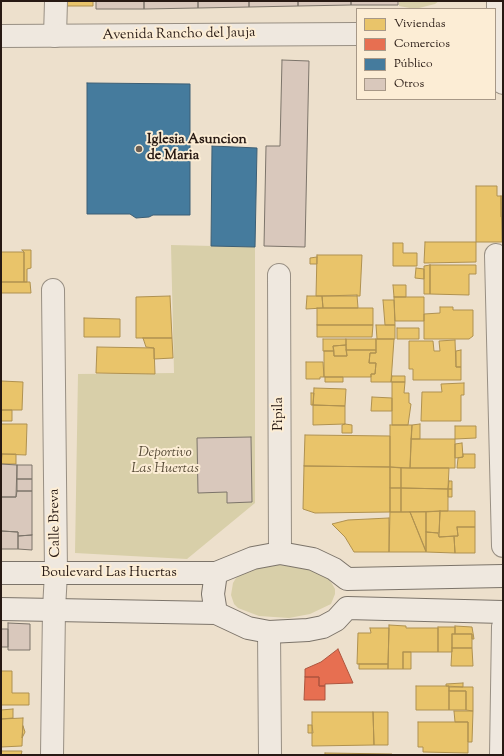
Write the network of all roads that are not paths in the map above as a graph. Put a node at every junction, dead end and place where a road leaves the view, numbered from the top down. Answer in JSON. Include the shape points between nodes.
{"nodes":[{"id":1,"x":56,"y":1,"type":"edge"},
{"id":2,"x":498,"y":1,"type":"edge"},
{"id":3,"x":356,"y":34,"type":"edge"},
{"id":4,"x":496,"y":34,"type":"edge"},
{"id":5,"x":1,"y":36,"type":"edge"},
{"id":6,"x":55,"y":36,"type":"junction"},
{"id":7,"x":503,"y":83,"type":"edge"},
{"id":8,"x":496,"y":255,"type":"dead end"},
{"id":9,"x":279,"y":275,"type":"dead end"},
{"id":10,"x":53,"y":290,"type":"dead end"},
{"id":11,"x":503,"y":546,"type":"edge"},
{"id":12,"x":280,"y":553,"type":"junction"},
{"id":13,"x":1,"y":573,"type":"edge"},
{"id":14,"x":216,"y":573,"type":"junction"},
{"id":15,"x":56,"y":574,"type":"junction"},
{"id":16,"x":503,"y":576,"type":"edge"},
{"id":17,"x":347,"y":579,"type":"junction"},
{"id":18,"x":347,"y":608,"type":"junction"},
{"id":19,"x":1,"y":609,"type":"edge"},
{"id":20,"x":54,"y":609,"type":"junction"},
{"id":21,"x":503,"y":612,"type":"edge"},
{"id":22,"x":216,"y":613,"type":"junction"},
{"id":23,"x":503,"y":627,"type":"edge"},
{"id":24,"x":269,"y":632,"type":"junction"},
{"id":25,"x":52,"y":755,"type":"edge"},
{"id":26,"x":270,"y":755,"type":"edge"},
{"id":27,"x":501,"y":755,"type":"edge"}],
"edges":[{"from":1,"to":6,"type":"street"},
{"from":2,"to":4,"type":"street"},
{"from":3,"to":6,"type":"street","name":"Avenida Rancho del Jauja"},
{"from":4,"to":7,"type":"street"},
{"from":5,"to":6,"type":"street","name":"Avenida Rancho del Jauja"},
{"from":8,"to":11,"type":"street"},
{"from":9,"to":12,"type":"street","name":"Pipila"},
{"from":10,"to":15,"type":"street","name":"Calle Breva"},
{"from":12,"to":14,"type":"street","name":"Boulevard Las Huertas","via":[[253,558]]},
{"from":12,"to":17,"type":"street","name":"Boulevard Las Huertas","via":[[313,559],[334,569]]},
{"from":13,"to":15,"type":"street","name":"Boulevard Las Huertas"},
{"from":14,"to":15,"type":"street","name":"Boulevard Las Huertas"},
{"from":14,"to":22,"type":"street","via":[[213,594]]},
{"from":15,"to":20,"type":"street","name":"Calle Breva"},
{"from":16,"to":17,"type":"street"},
{"from":17,"to":18,"type":"street","via":[[350,592]]},
{"from":18,"to":21,"type":"street"},
{"from":18,"to":24,"type":"street","via":[[336,620],[323,628]]},
{"from":19,"to":20,"type":"street"},
{"from":20,"to":22,"type":"street"},
{"from":20,"to":25,"type":"street","name":"Calle Breva"},
{"from":22,"to":24,"type":"street","via":[[248,628]]},
{"from":23,"to":27,"type":"street"},
{"from":24,"to":26,"type":"street"}]}
